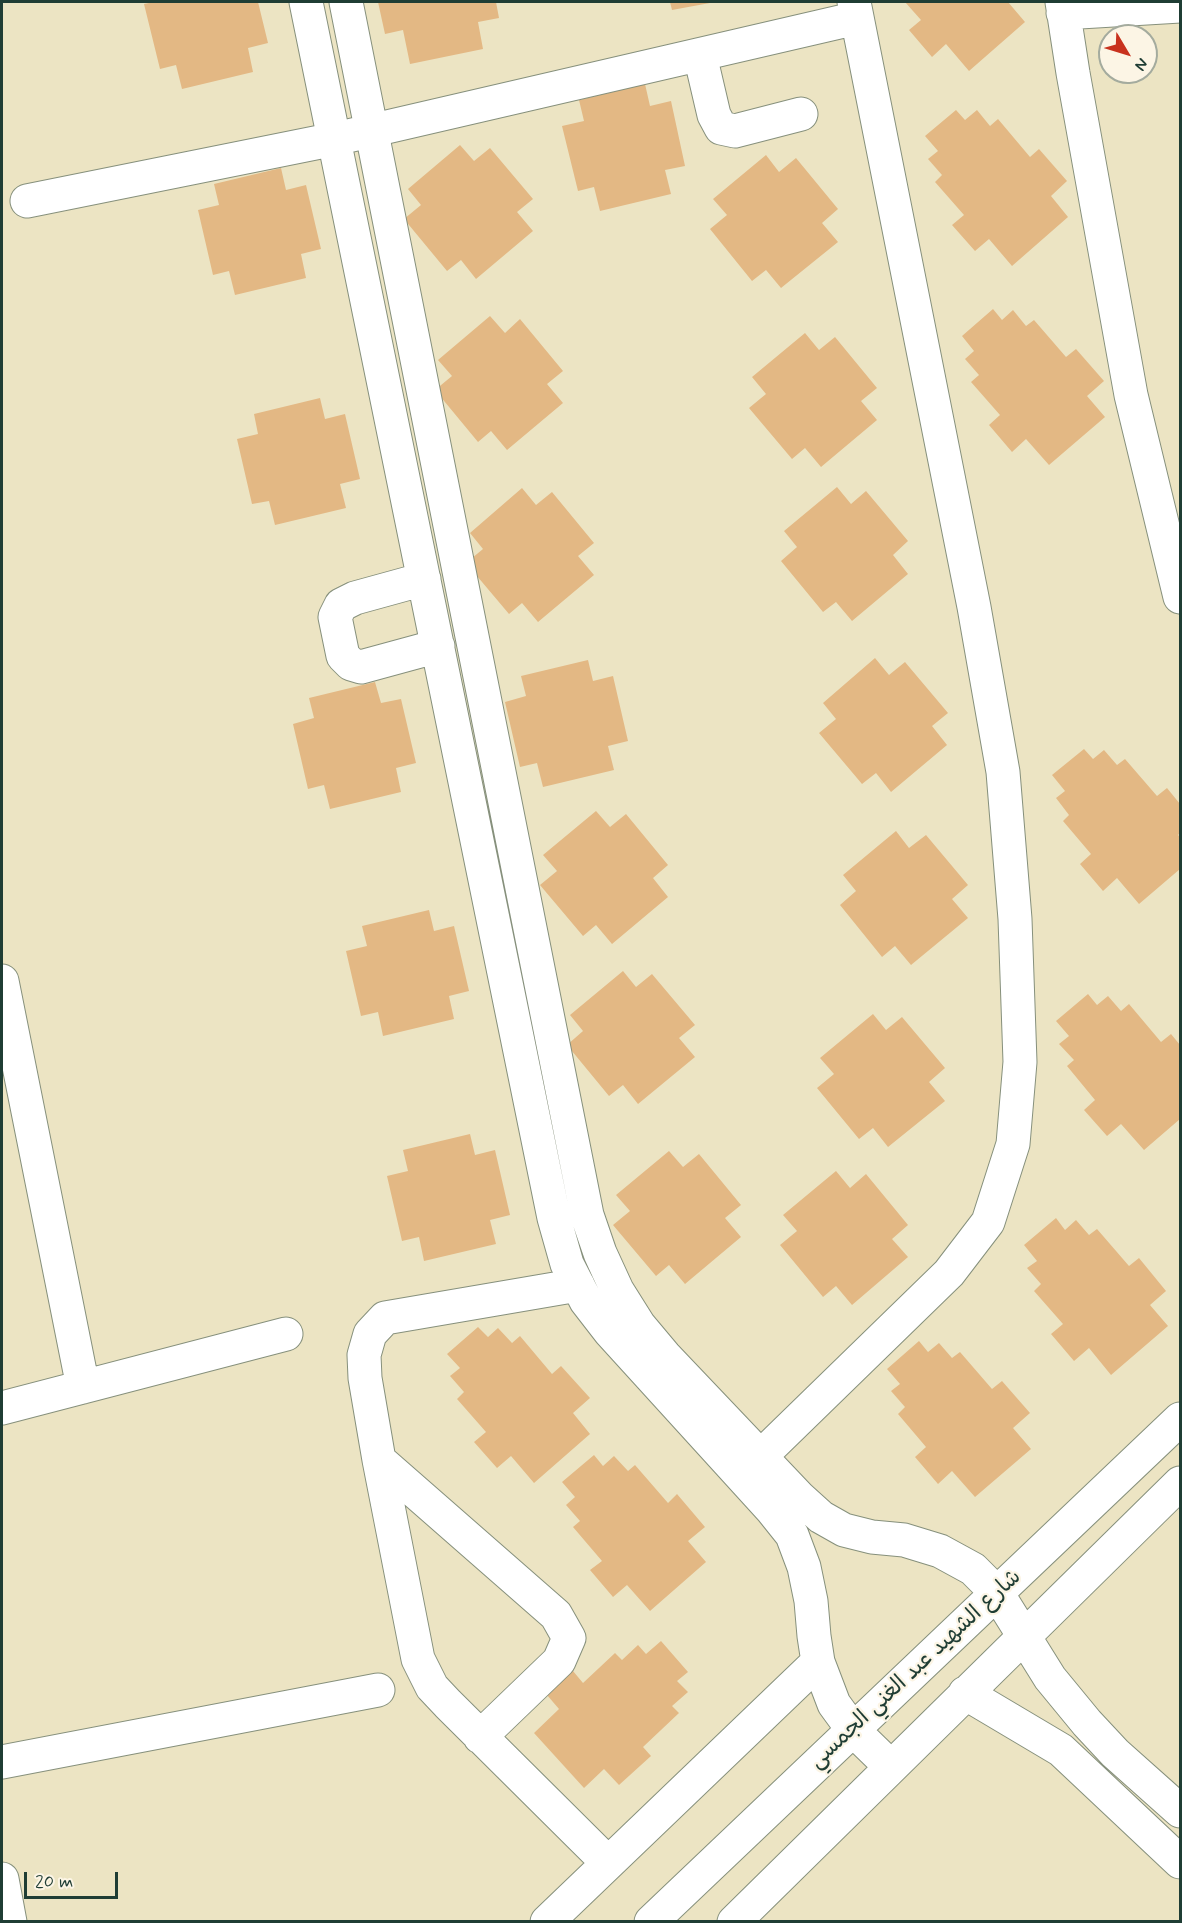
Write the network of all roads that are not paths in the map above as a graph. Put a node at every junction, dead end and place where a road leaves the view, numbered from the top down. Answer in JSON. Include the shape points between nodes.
{"nodes":[{"id":1,"x":306,"y":2,"type":"edge"},
{"id":2,"x":346,"y":2,"type":"edge"},
{"id":3,"x":1180,"y":6,"type":"edge"},
{"id":4,"x":1063,"y":7,"type":"edge"},
{"id":5,"x":856,"y":10,"type":"edge"},
{"id":6,"x":700,"y":55,"type":"junction"},
{"id":7,"x":801,"y":114,"type":"dead end"},
{"id":8,"x":371,"y":130,"type":"junction"},
{"id":9,"x":334,"y":139,"type":"junction"},
{"id":10,"x":27,"y":201,"type":"dead end"},
{"id":11,"x":451,"y":530,"type":"junction"},
{"id":12,"x":415,"y":536,"type":"junction"},
{"id":13,"x":424,"y":579,"type":"junction"},
{"id":14,"x":1180,"y":597,"type":"edge"},
{"id":15,"x":438,"y":646,"type":"junction"},
{"id":16,"x":2,"y":981,"type":"edge"},
{"id":17,"x":578,"y":1285,"type":"junction"},
{"id":18,"x":286,"y":1334,"type":"dead end"},
{"id":19,"x":83,"y":1387,"type":"junction"},
{"id":20,"x":2,"y":1408,"type":"edge"},
{"id":21,"x":1180,"y":1419,"type":"edge"},
{"id":22,"x":761,"y":1456,"type":"junction"},
{"id":23,"x":379,"y":1460,"type":"junction"},
{"id":24,"x":1180,"y":1483,"type":"edge"},
{"id":25,"x":844,"y":1530,"type":"junction"},
{"id":26,"x":804,"y":1567,"type":"junction"},
{"id":27,"x":997,"y":1593,"type":"junction"},
{"id":28,"x":1024,"y":1635,"type":"junction"},
{"id":29,"x":818,"y":1662,"type":"junction"},
{"id":30,"x":378,"y":1690,"type":"dead end"},
{"id":31,"x":965,"y":1693,"type":"junction"},
{"id":32,"x":1087,"y":1723,"type":"junction"},
{"id":33,"x":853,"y":1730,"type":"junction"},
{"id":34,"x":480,"y":1737,"type":"junction"},
{"id":35,"x":1061,"y":1750,"type":"junction"},
{"id":36,"x":2,"y":1762,"type":"edge"},
{"id":37,"x":891,"y":1767,"type":"junction"},
{"id":38,"x":1180,"y":1811,"type":"edge"},
{"id":39,"x":1180,"y":1862,"type":"edge"},
{"id":40,"x":608,"y":1863,"type":"junction"},
{"id":41,"x":2,"y":1879,"type":"edge"},
{"id":42,"x":9,"y":1922,"type":"edge"},
{"id":43,"x":547,"y":1922,"type":"edge"},
{"id":44,"x":651,"y":1922,"type":"edge"},
{"id":45,"x":734,"y":1922,"type":"edge"}],
"edges":[{"from":1,"to":9,"type":"street"},
{"from":2,"to":8,"type":"street"},
{"from":3,"to":4,"type":"street"},
{"from":4,"to":14,"type":"street","via":[[1131,395]]},
{"from":5,"to":6,"type":"street"},
{"from":5,"to":22,"type":"street","via":[[1003,772],[1015,919],[1020,1062],[1013,1144],[988,1222],[949,1273]]},
{"from":6,"to":7,"type":"street","via":[[714,115],[721,128],[735,131]]},
{"from":6,"to":8,"type":"street"},
{"from":8,"to":9,"type":"street"},
{"from":8,"to":11,"type":"street"},
{"from":9,"to":10,"type":"street"},
{"from":9,"to":12,"type":"street"},
{"from":11,"to":12,"type":"street"},
{"from":11,"to":22,"type":"street","via":[[587,1215],[617,1290],[639,1325]]},
{"from":12,"to":13,"type":"street"},
{"from":13,"to":15,"type":"street"},
{"from":13,"to":15,"type":"street","via":[[341,605],[335,617],[343,656],[351,664],[361,666]]},
{"from":15,"to":17,"type":"street","via":[[554,1218],[567,1264]]},
{"from":16,"to":19,"type":"street"},
{"from":17,"to":23,"type":"street","via":[[386,1318],[370,1334],[364,1354]]},
{"from":17,"to":26,"type":"street","via":[[586,1301],[630,1355],[772,1510],[792,1535]]},
{"from":18,"to":19,"type":"street"},
{"from":19,"to":20,"type":"street"},
{"from":21,"to":27,"type":"street","name":"شارع الشهيد عبد الغني الجمسي"},
{"from":22,"to":25,"type":"street","via":[[820,1517]]},
{"from":23,"to":34,"type":"street","via":[[418,1659],[432,1687]]},
{"from":23,"to":34,"type":"street","via":[[556,1615],[569,1638],[559,1661]]},
{"from":24,"to":28,"type":"street"},
{"from":25,"to":26,"type":"street"},
{"from":25,"to":27,"type":"street","via":[[904,1540],[940,1551],[973,1569]]},
{"from":26,"to":29,"type":"street"},
{"from":27,"to":28,"type":"street"},
{"from":27,"to":33,"type":"street","name":"شارع الشهيد عبد الغني الجمسي"},
{"from":28,"to":31,"type":"street"},
{"from":28,"to":32,"type":"street","via":[[1050,1678]]},
{"from":29,"to":33,"type":"street","via":[[834,1704]]},
{"from":29,"to":40,"type":"street"},
{"from":30,"to":36,"type":"street"},
{"from":31,"to":35,"type":"street"},
{"from":31,"to":37,"type":"street"},
{"from":32,"to":35,"type":"street"},
{"from":32,"to":38,"type":"street"},
{"from":33,"to":37,"type":"street"},
{"from":33,"to":44,"type":"street","name":"شارع الشهيد عبد الغني الجمسي"},
{"from":34,"to":40,"type":"street"},
{"from":35,"to":39,"type":"street"},
{"from":37,"to":45,"type":"street"},
{"from":40,"to":43,"type":"street"},
{"from":41,"to":42,"type":"street"}]}
